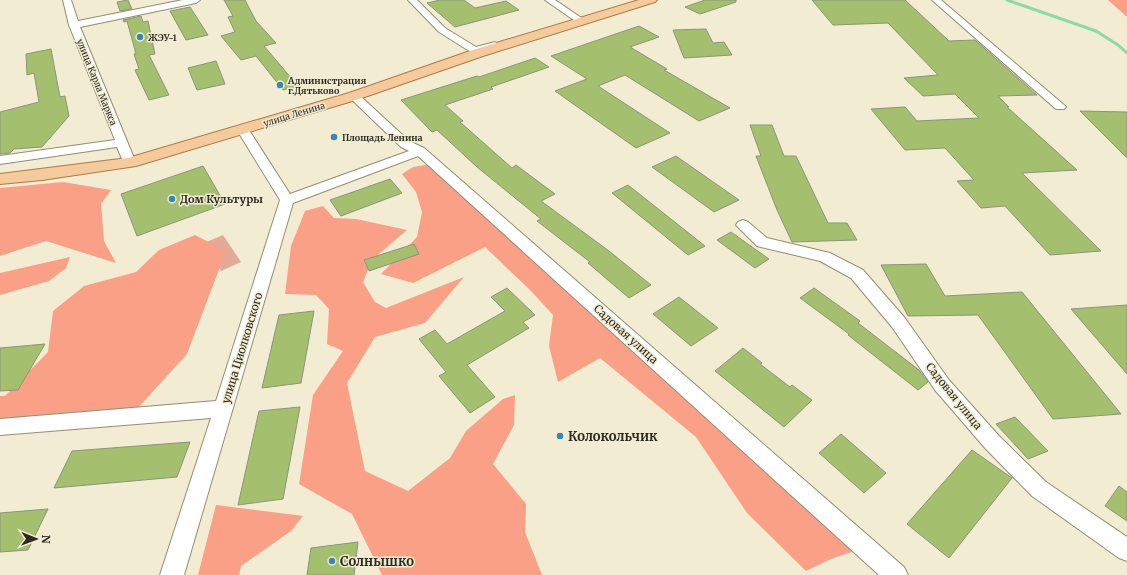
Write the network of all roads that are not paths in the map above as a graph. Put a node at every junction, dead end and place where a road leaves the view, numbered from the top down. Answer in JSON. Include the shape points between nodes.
{"nodes":[{"id":1,"x":67,"y":0,"type":"edge"},
{"id":2,"x":196,"y":0,"type":"edge"},
{"id":3,"x":412,"y":0,"type":"edge"},
{"id":4,"x":549,"y":0,"type":"edge"},
{"id":5,"x":651,"y":0,"type":"edge"},
{"id":6,"x":936,"y":0,"type":"edge"},
{"id":7,"x":581,"y":21,"type":"junction"},
{"id":8,"x":74,"y":25,"type":"junction"},
{"id":9,"x":523,"y":39,"type":"junction"},
{"id":10,"x":354,"y":96,"type":"junction"},
{"id":11,"x":1060,"y":107,"type":"dead end"},
{"id":12,"x":243,"y":130,"type":"junction"},
{"id":13,"x":122,"y":143,"type":"junction"},
{"id":14,"x":420,"y":151,"type":"junction"},
{"id":15,"x":0,"y":160,"type":"edge"},
{"id":16,"x":130,"y":163,"type":"junction"},
{"id":17,"x":0,"y":179,"type":"edge"},
{"id":18,"x":287,"y":200,"type":"junction"},
{"id":19,"x":743,"y":225,"type":"dead end"},
{"id":20,"x":223,"y":409,"type":"junction"},
{"id":21,"x":0,"y":427,"type":"edge"},
{"id":22,"x":1127,"y":550,"type":"edge"},
{"id":23,"x":172,"y":575,"type":"edge"},
{"id":24,"x":896,"y":575,"type":"edge"}],
"edges":[{"from":1,"to":8,"type":"street","name":"улица Карла Маркса"},
{"from":2,"to":8,"type":"street"},
{"from":3,"to":9,"type":"street","via":[[442,30],[475,50]]},
{"from":4,"to":7,"type":"street"},
{"from":5,"to":7,"type":"main road","name":"улица Ленина"},
{"from":6,"to":11,"type":"street"},
{"from":7,"to":9,"type":"main road","name":"улица Ленина"},
{"from":8,"to":13,"type":"street","name":"улица Карла Маркса"},
{"from":9,"to":10,"type":"main road","name":"улица Ленина"},
{"from":10,"to":12,"type":"main road","name":"улица Ленина"},
{"from":10,"to":14,"type":"street","name":"Садовая улица","via":[[405,144]]},
{"from":12,"to":16,"type":"main road","name":"улица Ленина"},
{"from":12,"to":18,"type":"street"},
{"from":13,"to":15,"type":"street"},
{"from":13,"to":16,"type":"street","name":"улица Карла Маркса"},
{"from":14,"to":18,"type":"street"},
{"from":14,"to":24,"type":"street","name":"Садовая улица"},
{"from":16,"to":17,"type":"main road","name":"улица Ленина"},
{"from":18,"to":20,"type":"street","name":"улица Циолковского"},
{"from":19,"to":22,"type":"street","name":"Садовая улица","via":[[762,242],[825,257],[857,274],[898,322],[942,385],[992,442],[1039,488]]},
{"from":20,"to":21,"type":"street"},
{"from":20,"to":23,"type":"street","name":"улица Циолковского"}]}
